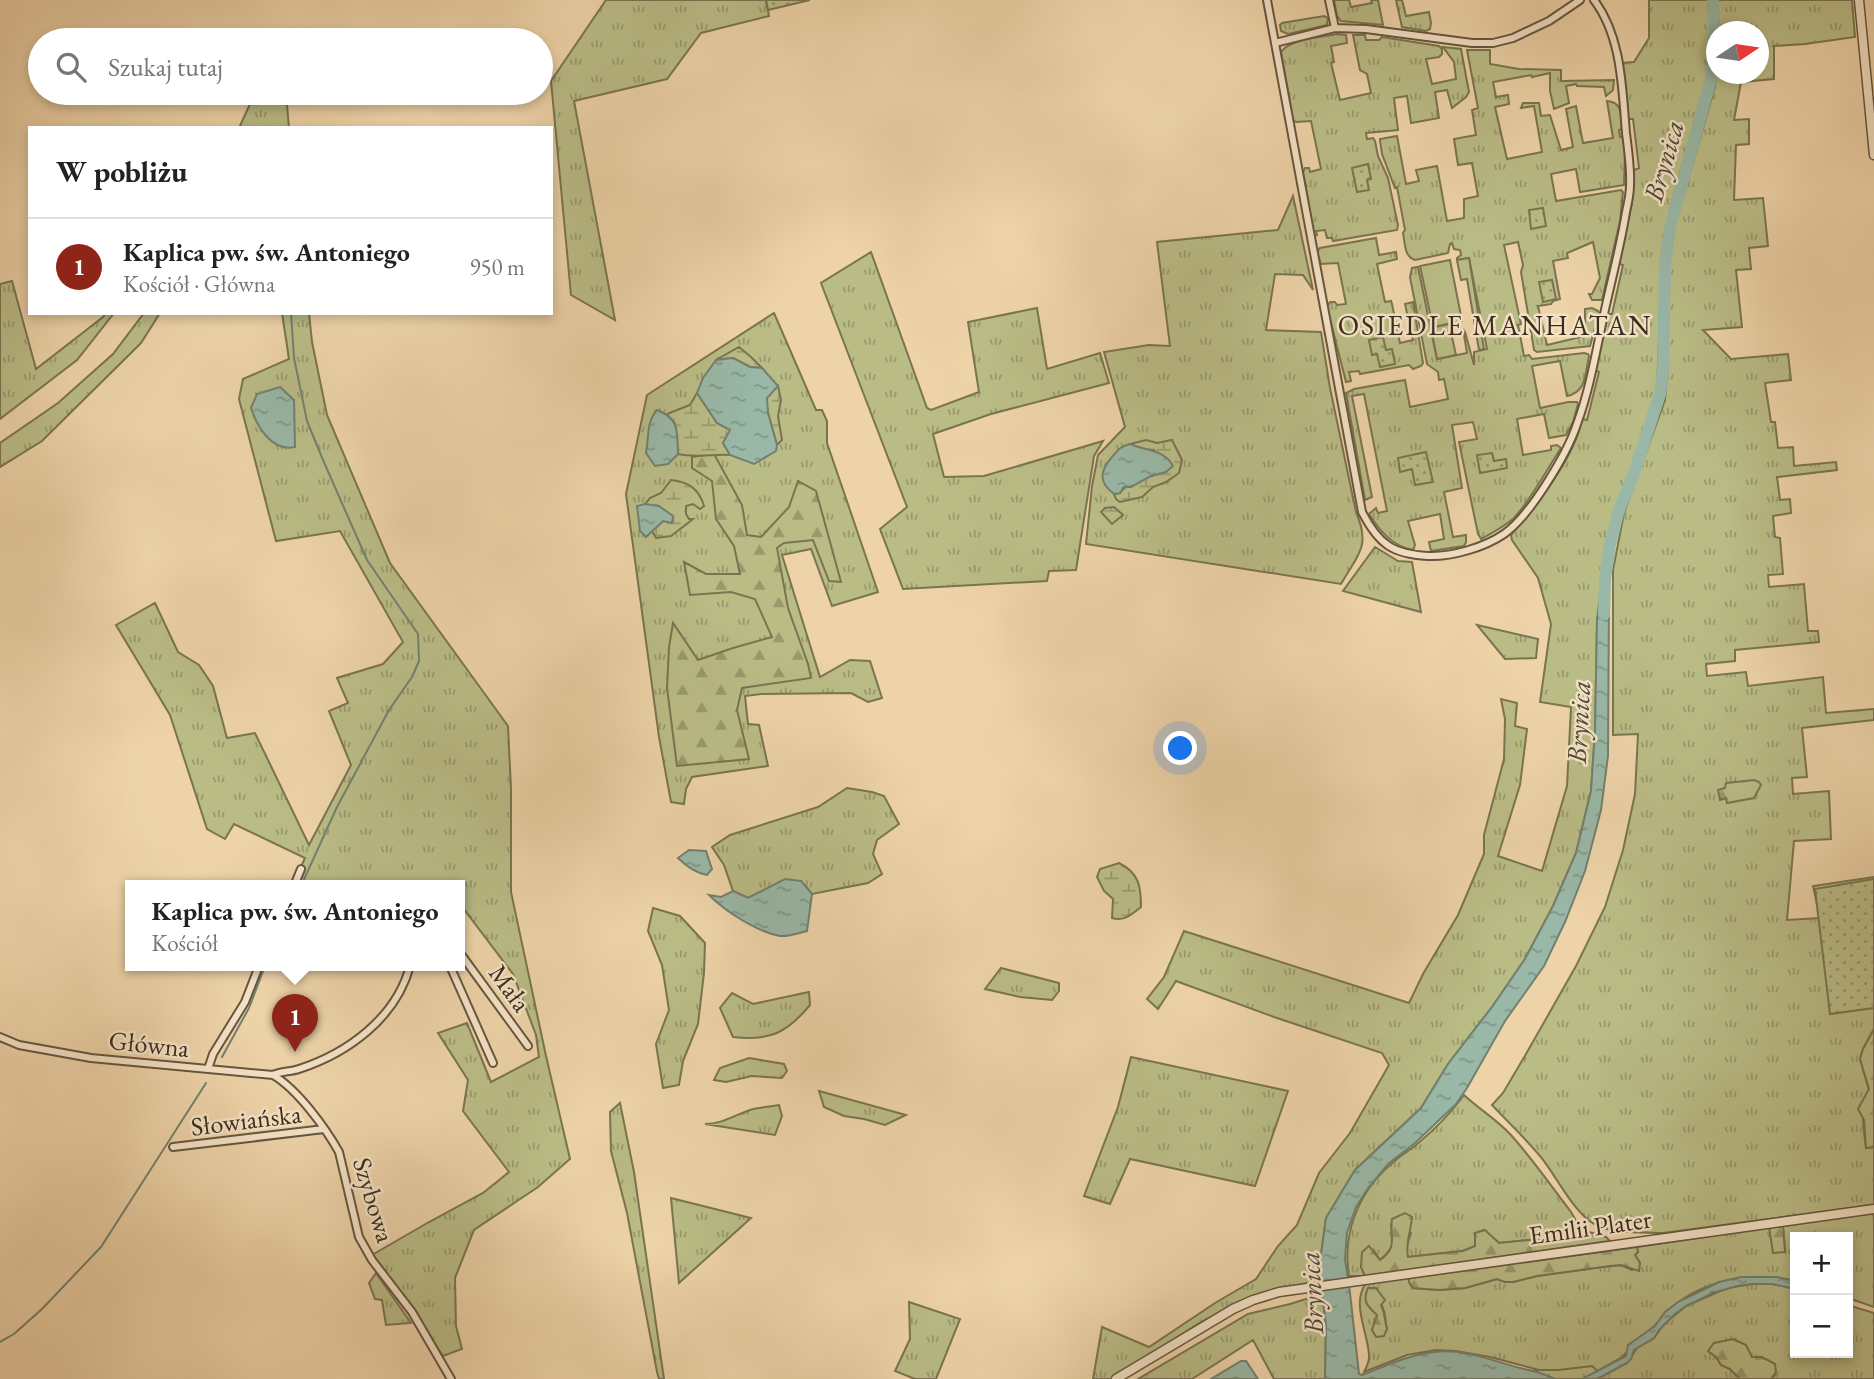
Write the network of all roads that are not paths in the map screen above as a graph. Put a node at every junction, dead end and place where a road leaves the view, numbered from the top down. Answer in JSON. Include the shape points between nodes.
{"nodes":[{"id":1,"x":1267,"y":0,"type":"edge"},
{"id":2,"x":1329,"y":0,"type":"edge"},
{"id":3,"x":1580,"y":0,"type":"edge"},
{"id":4,"x":1594,"y":0,"type":"edge"},
{"id":5,"x":1859,"y":0,"type":"edge"},
{"id":6,"x":1335,"y":28,"type":"junction"},
{"id":7,"x":1275,"y":43,"type":"junction"},
{"id":8,"x":1874,"y":155,"type":"edge"},
{"id":9,"x":301,"y":869,"type":"dead end"},
{"id":10,"x":296,"y":880,"type":"edge"},
{"id":11,"x":465,"y":960,"type":"edge"},
{"id":12,"x":257,"y":971,"type":"edge"},
{"id":13,"x":408,"y":971,"type":"edge"},
{"id":14,"x":452,"y":971,"type":"edge"},
{"id":15,"x":0,"y":1037,"type":"edge"},
{"id":16,"x":528,"y":1046,"type":"dead end"},
{"id":17,"x":493,"y":1063,"type":"dead end"},
{"id":18,"x":208,"y":1069,"type":"junction"},
{"id":19,"x":296,"y":1070,"type":"junction"},
{"id":20,"x":273,"y":1075,"type":"junction"},
{"id":21,"x":286,"y":1083,"type":"junction"},
{"id":22,"x":324,"y":1129,"type":"junction"},
{"id":23,"x":173,"y":1147,"type":"dead end"},
{"id":24,"x":1874,"y":1209,"type":"edge"},
{"id":25,"x":451,"y":1379,"type":"edge"},
{"id":26,"x":1116,"y":1379,"type":"edge"}],
"edges":[{"from":1,"to":7,"type":"street"},
{"from":2,"to":6,"type":"street"},
{"from":3,"to":6,"type":"street","via":[[1549,21],[1493,43]]},
{"from":4,"to":7,"type":"street","via":[[1611,30],[1623,97],[1630,187],[1597,349],[1578,424],[1543,489],[1504,534],[1458,553],[1416,556],[1393,550],[1376,535],[1362,512]]},
{"from":5,"to":8,"type":"street"},
{"from":6,"to":7,"type":"street"},
{"from":9,"to":10,"type":"street"},
{"from":11,"to":16,"type":"street","name":"Mała"},
{"from":12,"to":18,"type":"street"},
{"from":13,"to":19,"type":"street","name":"Główna","via":[[402,991],[362,1037]]},
{"from":14,"to":17,"type":"street"},
{"from":15,"to":18,"type":"street","name":"Główna","via":[[19,1045],[92,1058]]},
{"from":18,"to":20,"type":"street","name":"Główna"},
{"from":19,"to":20,"type":"street","name":"Główna"},
{"from":19,"to":21,"type":"street"},
{"from":20,"to":21,"type":"street","name":"Szybowa"},
{"from":21,"to":22,"type":"street","name":"Szybowa"},
{"from":22,"to":23,"type":"street","name":"Słowiańska"},
{"from":22,"to":25,"type":"street","name":"Szybowa","via":[[339,1152],[365,1249],[412,1312]]},
{"from":24,"to":26,"type":"street","name":"Emilii Plater","via":[[1279,1292],[1233,1309]]}]}
